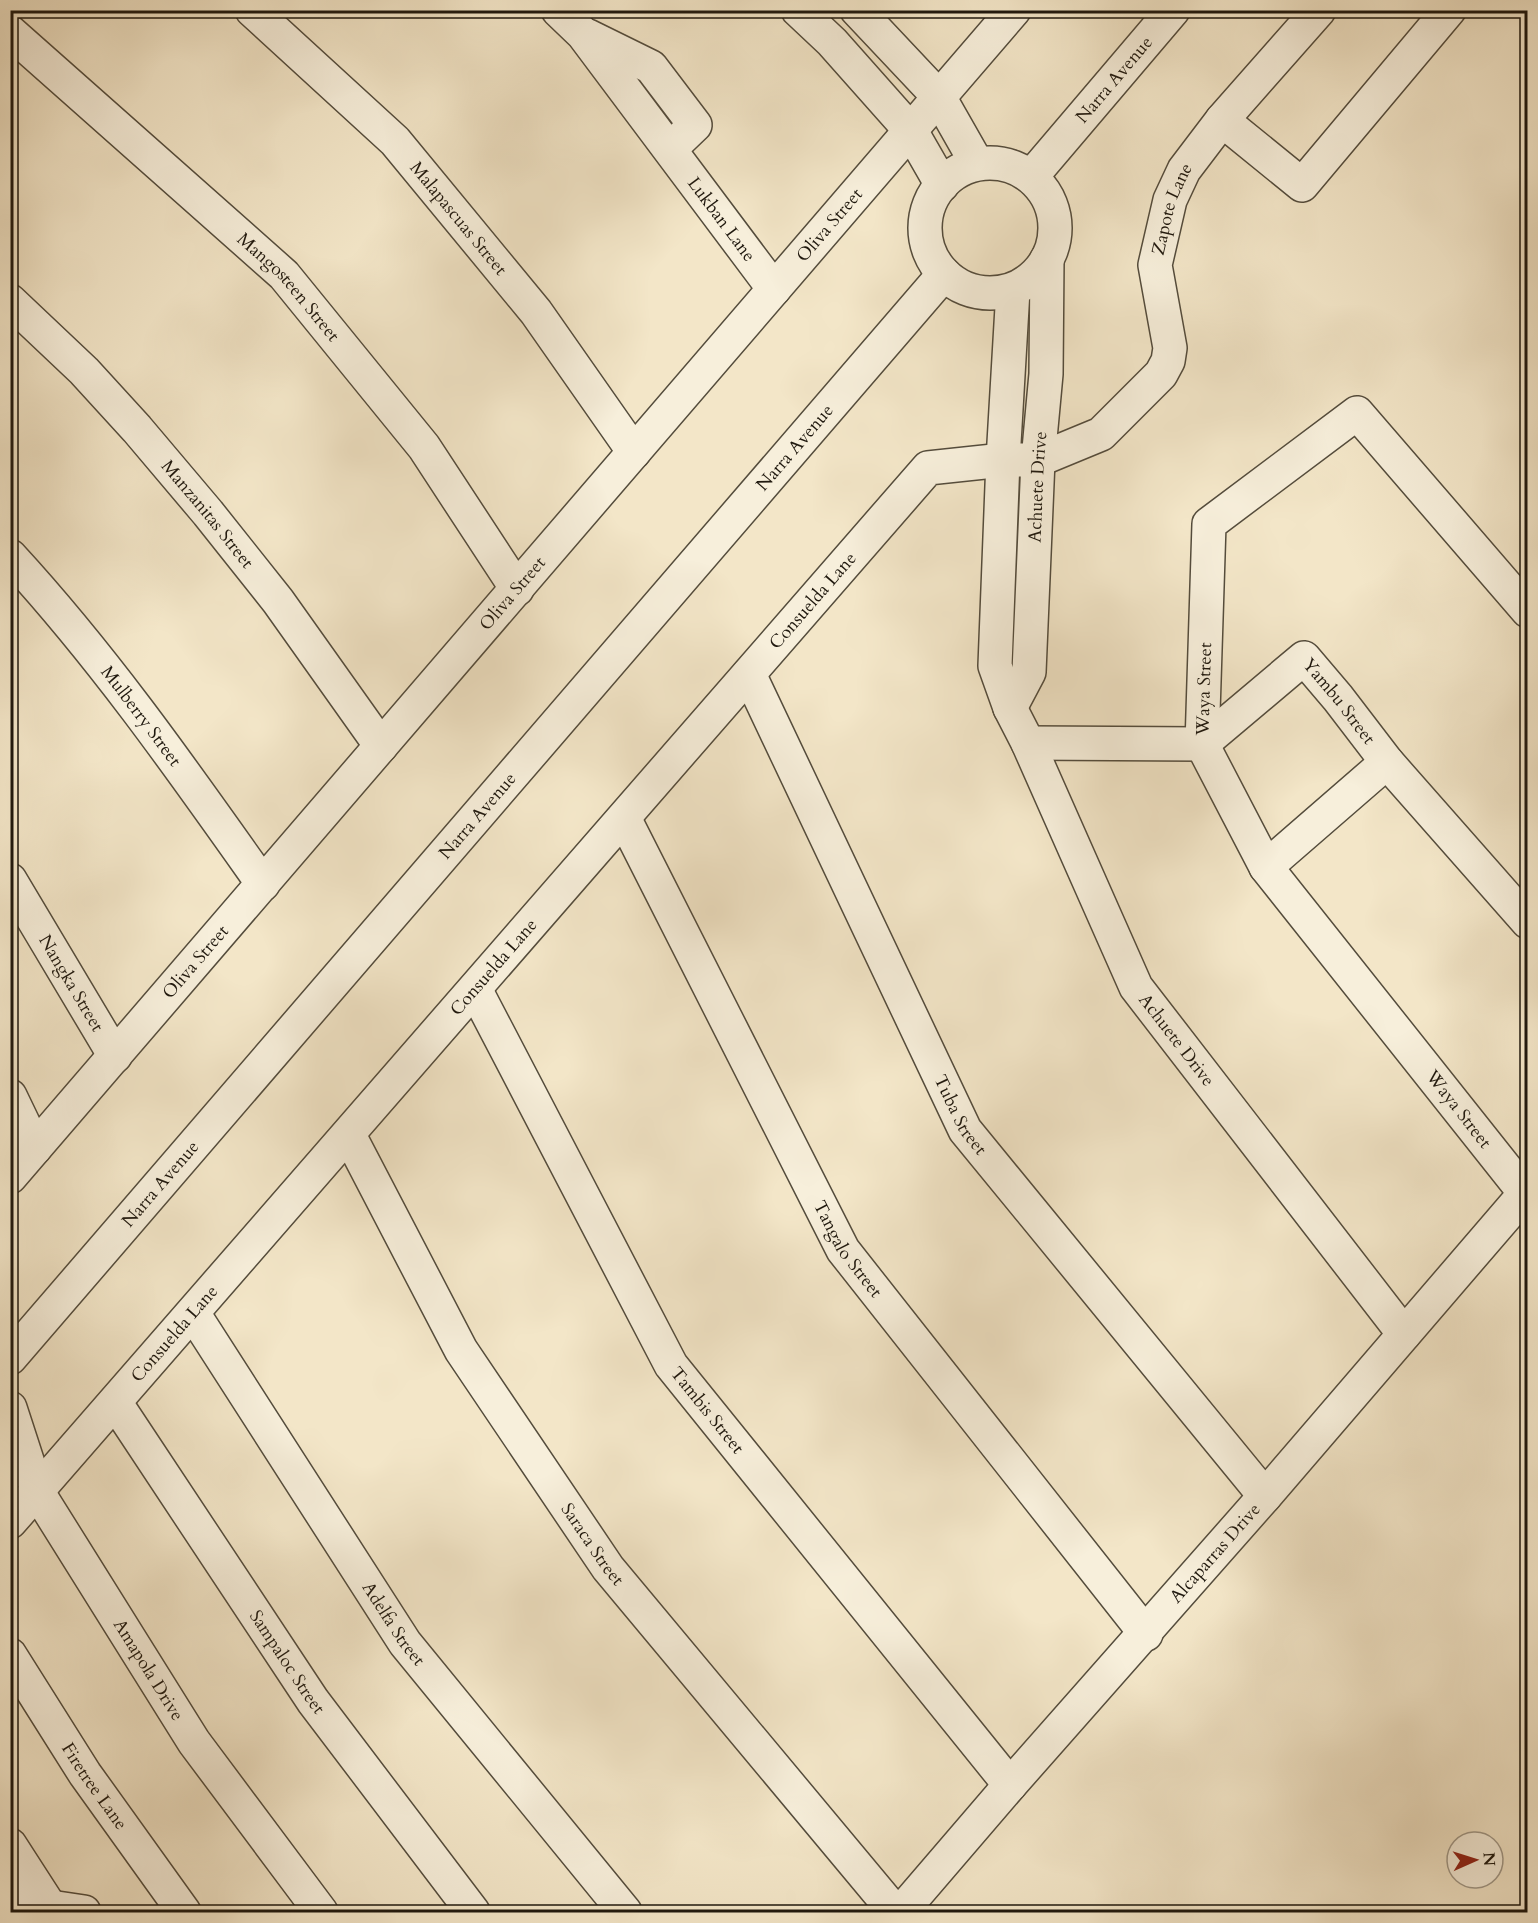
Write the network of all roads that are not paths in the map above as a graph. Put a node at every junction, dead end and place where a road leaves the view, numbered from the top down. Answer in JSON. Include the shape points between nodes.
{"nodes":[{"id":1,"x":252,"y":10,"type":"edge"},
{"id":2,"x":558,"y":10,"type":"edge"},
{"id":3,"x":798,"y":10,"type":"edge"},
{"id":4,"x":857,"y":10,"type":"edge"},
{"id":5,"x":1014,"y":10,"type":"edge"},
{"id":6,"x":1173,"y":10,"type":"edge"},
{"id":7,"x":1319,"y":10,"type":"edge"},
{"id":8,"x":1449,"y":10,"type":"edge"},
{"id":9,"x":10,"y":32,"type":"edge"},
{"id":10,"x":939,"y":97,"type":"junction"},
{"id":11,"x":1222,"y":120,"type":"junction"},
{"id":12,"x":910,"y":130,"type":"junction"},
{"id":13,"x":976,"y":162,"type":"junction"},
{"id":14,"x":1031,"y":177,"type":"junction"},
{"id":15,"x":942,"y":184,"type":"junction"},
{"id":16,"x":1047,"y":260,"type":"junction"},
{"id":17,"x":944,"y":274,"type":"junction"},
{"id":18,"x":774,"y":289,"type":"junction"},
{"id":19,"x":1013,"y":290,"type":"junction"},
{"id":20,"x":10,"y":301,"type":"edge"},
{"id":21,"x":634,"y":452,"type":"junction"},
{"id":22,"x":1003,"y":460,"type":"junction"},
{"id":23,"x":1038,"y":460,"type":"junction"},
{"id":24,"x":10,"y":556,"type":"edge"},
{"id":25,"x":517,"y":589,"type":"junction"},
{"id":26,"x":1527,"y":611,"type":"edge"},
{"id":27,"x":749,"y":674,"type":"junction"},
{"id":28,"x":1010,"y":708,"type":"junction"},
{"id":29,"x":1028,"y":743,"type":"junction"},
{"id":30,"x":1202,"y":744,"type":"junction"},
{"id":31,"x":381,"y":746,"type":"junction"},
{"id":32,"x":1387,"y":762,"type":"junction"},
{"id":33,"x":624,"y":818,"type":"junction"},
{"id":34,"x":1266,"y":867,"type":"junction"},
{"id":35,"x":10,"y":880,"type":"edge"},
{"id":36,"x":263,"y":884,"type":"junction"},
{"id":37,"x":1527,"y":922,"type":"edge"},
{"id":38,"x":475,"y":989,"type":"junction"},
{"id":39,"x":115,"y":1056,"type":"junction"},
{"id":40,"x":10,"y":1096,"type":"edge"},
{"id":41,"x":349,"y":1135,"type":"junction"},
{"id":42,"x":35,"y":1148,"type":"junction"},
{"id":43,"x":10,"y":1177,"type":"edge"},
{"id":44,"x":1526,"y":1192,"type":"edge"},
{"id":45,"x":193,"y":1313,"type":"junction"},
{"id":46,"x":1404,"y":1334,"type":"junction"},
{"id":47,"x":10,"y":1358,"type":"edge"},
{"id":48,"x":115,"y":1402,"type":"junction"},
{"id":49,"x":10,"y":1408,"type":"edge"},
{"id":50,"x":38,"y":1491,"type":"junction"},
{"id":51,"x":1265,"y":1496,"type":"junction"},
{"id":52,"x":10,"y":1522,"type":"edge"},
{"id":53,"x":1146,"y":1634,"type":"junction"},
{"id":54,"x":10,"y":1655,"type":"edge"},
{"id":55,"x":1010,"y":1785,"type":"junction"},
{"id":56,"x":10,"y":1845,"type":"edge"},
{"id":57,"x":10,"y":1900,"type":"edge"},
{"id":58,"x":50,"y":1907,"type":"junction"},
{"id":59,"x":84,"y":1912,"type":"edge"},
{"id":60,"x":184,"y":1912,"type":"edge"},
{"id":61,"x":321,"y":1912,"type":"edge"},
{"id":62,"x":473,"y":1912,"type":"edge"},
{"id":63,"x":625,"y":1912,"type":"edge"},
{"id":64,"x":895,"y":1912,"type":"edge"},
{"id":65,"x":901,"y":1912,"type":"edge"}],
"edges":[{"from":1,"to":21,"type":"street","name":"Malapascuas Street","via":[[395,141],[536,312]]},
{"from":2,"to":18,"type":"street","name":"Lukban Lane","via":[[583,34]]},
{"from":3,"to":12,"type":"street","via":[[832,42]]},
{"from":4,"to":10,"type":"street"},
{"from":5,"to":10,"type":"street","name":"Oliva Street"},
{"from":6,"to":14,"type":"street","name":"Narra Avenue"},
{"from":7,"to":11,"type":"street","name":"Zapote Lane"},
{"from":8,"to":11,"type":"street","via":[[1302,186]]},
{"from":9,"to":25,"type":"street","name":"Mangosteen Street","via":[[284,275],[424,447]]},
{"from":10,"to":12,"type":"street","name":"Oliva Street"},
{"from":10,"to":13,"type":"street"},
{"from":11,"to":23,"type":"street","name":"Zapote Lane","via":[[1184,170],[1160,236],[1155,265],[1170,348],[1161,374],[1101,434]]},
{"from":12,"to":15,"type":"street"},
{"from":12,"to":18,"type":"street","name":"Oliva Street"},
{"from":13,"to":14,"type":"street","via":[[1009,164]]},
{"from":13,"to":15,"type":"street"},
{"from":14,"to":16,"type":"street","via":[[1052,214],[1053,244]]},
{"from":15,"to":17,"type":"street","via":[[928,211],[926,234],[930,253]]},
{"from":16,"to":19,"type":"street"},
{"from":16,"to":23,"type":"street","name":"Achuete Drive","via":[[1046,374]]},
{"from":17,"to":19,"type":"street","via":[[975,292],[1000,294]]},
{"from":17,"to":47,"type":"street","name":"Narra Avenue"},
{"from":18,"to":21,"type":"street","name":"Oliva Street"},
{"from":19,"to":22,"type":"street","name":"Achuete Drive"},
{"from":20,"to":31,"type":"street","name":"Manzanitas Street","via":[[138,429],[278,601]]},
{"from":21,"to":25,"type":"street","name":"Oliva Street"},
{"from":22,"to":23,"type":"street","name":"Consuelda Lane"},
{"from":22,"to":27,"type":"street","name":"Consuelda Lane","via":[[928,468]]},
{"from":22,"to":28,"type":"street","name":"Achuete Drive","via":[[995,666]]},
{"from":23,"to":28,"type":"street","name":"Achuete Drive","via":[[1029,672]]},
{"from":24,"to":36,"type":"street","name":"Mulberry Street","via":[[158,735]]},
{"from":25,"to":31,"type":"street","name":"Oliva Street"},
{"from":26,"to":30,"type":"street","name":"Waya Street","via":[[1357,413],[1209,524]]},
{"from":27,"to":33,"type":"street","name":"Consuelda Lane"},
{"from":27,"to":51,"type":"street","name":"Tuba Street","via":[[965,1130]]},
{"from":28,"to":29,"type":"street","name":"Achuete Drive"},
{"from":29,"to":30,"type":"street"},
{"from":29,"to":46,"type":"street","name":"Achuete Drive","via":[[1136,987]]},
{"from":30,"to":32,"type":"street","name":"Yambu Street","via":[[1304,658]]},
{"from":30,"to":34,"type":"street","name":"Waya Street"},
{"from":31,"to":36,"type":"street","name":"Oliva Street"},
{"from":32,"to":34,"type":"street"},
{"from":32,"to":37,"type":"street","name":"Yambu Street"},
{"from":33,"to":38,"type":"street","name":"Consuelda Lane"},
{"from":33,"to":53,"type":"street","name":"Tangalo Street","via":[[843,1250]]},
{"from":34,"to":44,"type":"street","name":"Waya Street"},
{"from":35,"to":39,"type":"street","name":"Nangka Street"},
{"from":36,"to":39,"type":"street","name":"Oliva Street"},
{"from":38,"to":41,"type":"street","name":"Consuelda Lane"},
{"from":38,"to":55,"type":"street","name":"Tambis Street","via":[[671,1365]]},
{"from":39,"to":42,"type":"street","name":"Oliva Street"},
{"from":40,"to":42,"type":"street"},
{"from":41,"to":45,"type":"street","name":"Consuelda Lane"},
{"from":41,"to":64,"type":"street","name":"Saraca Street","via":[[461,1350],[608,1568]]},
{"from":42,"to":43,"type":"street","name":"Oliva Street"},
{"from":44,"to":46,"type":"street","name":"Alcaparras Drive"},
{"from":45,"to":48,"type":"street","name":"Consuelda Lane"},
{"from":45,"to":63,"type":"street","name":"Adelfa Street","via":[[405,1643]]},
{"from":46,"to":51,"type":"street","name":"Alcaparras Drive"},
{"from":48,"to":50,"type":"street","name":"Consuelda Lane"},
{"from":48,"to":62,"type":"street","name":"Sampaloc Street","via":[[313,1701]]},
{"from":49,"to":50,"type":"street","name":"Amapola Drive"},
{"from":50,"to":52,"type":"street","name":"Consuelda Lane"},
{"from":50,"to":61,"type":"street","name":"Amapola Drive","via":[[194,1742]]},
{"from":51,"to":53,"type":"street","name":"Alcaparras Drive"},
{"from":53,"to":55,"type":"street","name":"Alcaparras Drive"},
{"from":54,"to":60,"type":"street","name":"Firetree Lane","via":[[86,1774]]},
{"from":55,"to":65,"type":"street","name":"Alcaparras Drive"},
{"from":56,"to":58,"type":"street"},
{"from":57,"to":58,"type":"street"},
{"from":58,"to":59,"type":"street"}]}
